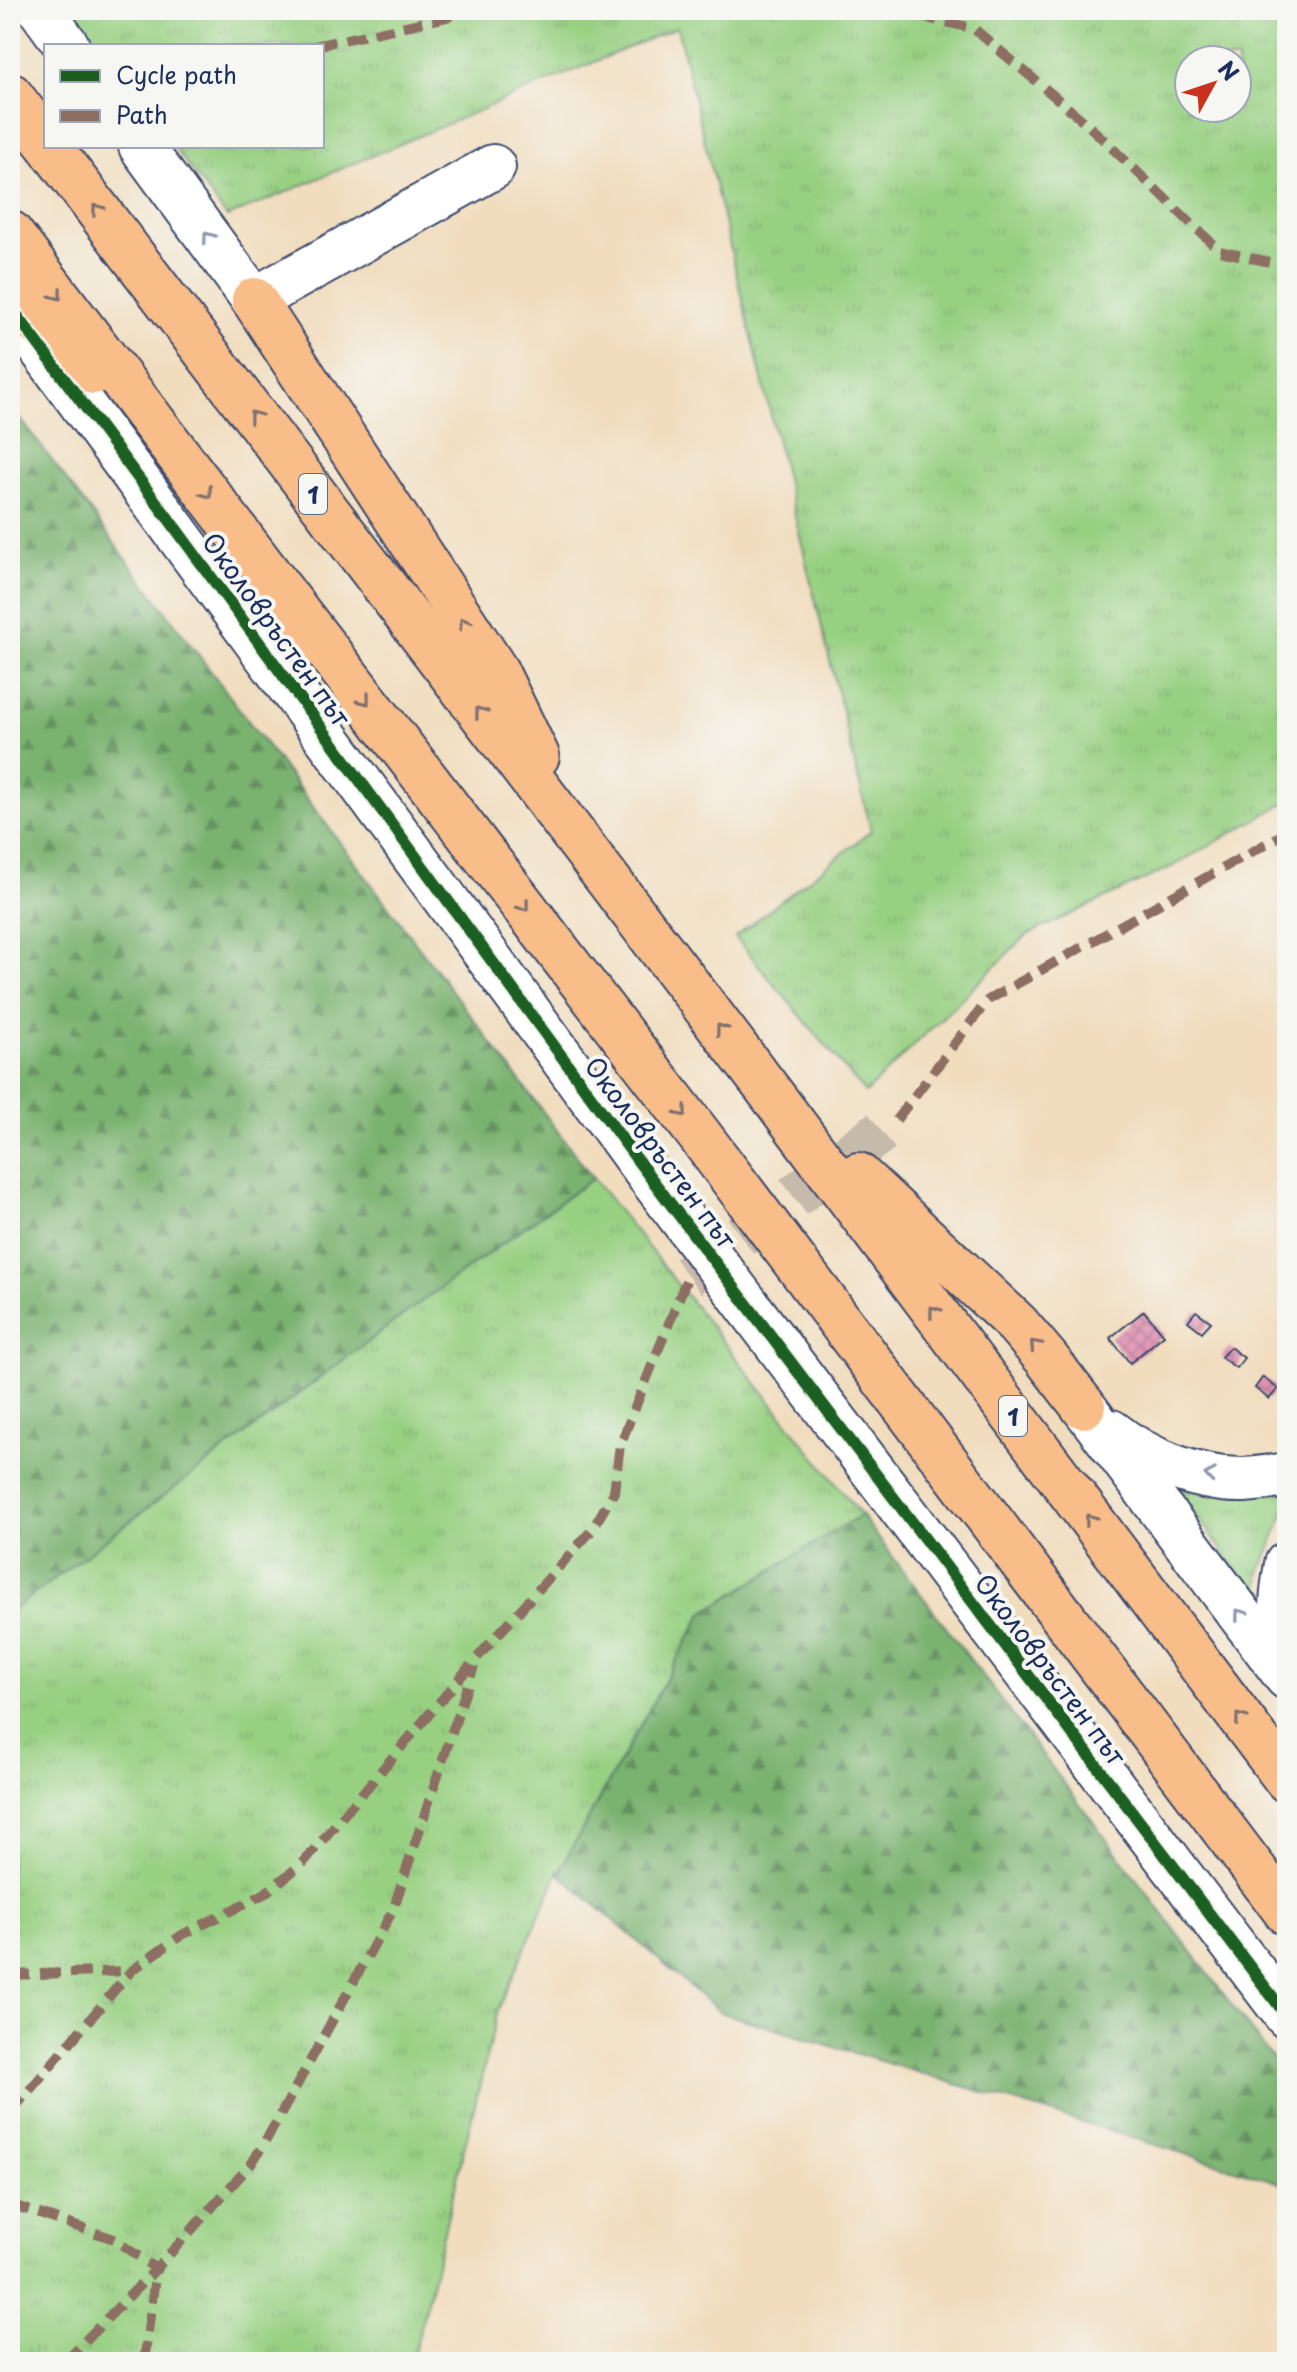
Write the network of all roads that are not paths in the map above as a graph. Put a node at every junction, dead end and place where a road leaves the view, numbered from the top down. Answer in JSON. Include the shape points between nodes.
{"nodes":[{"id":1,"x":41,"y":10,"type":"edge"},
{"id":2,"x":66,"y":44,"type":"edge"},
{"id":3,"x":10,"y":95,"type":"edge"},
{"id":4,"x":44,"y":139,"type":"edge"},
{"id":5,"x":51,"y":148,"type":"edge"},
{"id":6,"x":142,"y":148,"type":"edge"},
{"id":7,"x":493,"y":167,"type":"dead end"},
{"id":8,"x":10,"y":233,"type":"edge"},
{"id":9,"x":254,"y":300,"type":"junction"},
{"id":10,"x":10,"y":303,"type":"edge"},
{"id":11,"x":160,"y":431,"type":"junction"},
{"id":12,"x":578,"y":841,"type":"junction"},
{"id":13,"x":769,"y":1091,"type":"junction"},
{"id":14,"x":1083,"y":1406,"type":"junction"},
{"id":15,"x":1287,"y":1475,"type":"edge"},
{"id":16,"x":1287,"y":1564,"type":"edge"},
{"id":17,"x":1287,"y":1646,"type":"edge"},
{"id":18,"x":1287,"y":1677,"type":"edge"},
{"id":19,"x":1287,"y":1780,"type":"edge"},
{"id":20,"x":1287,"y":1913,"type":"edge"},
{"id":21,"x":1287,"y":2016,"type":"edge"}],
"edges":[{"from":1,"to":2,"type":"street"},
{"from":3,"to":4,"type":"highway","number":"1"},
{"from":12,"to":5,"type":"highway","number":"1","one_way":true},
{"from":9,"to":6,"type":"street","one_way":true},
{"from":7,"to":9,"type":"street"},
{"from":8,"to":11,"type":"highway","name":"Околовръстен път","one_way":true},
{"from":12,"to":9,"type":"highway","one_way":true,"via":[[496,671]]},
{"from":10,"to":11,"type":"highway"},
{"from":10,"to":21,"type":"street","name":"Околовръстен път","via":[[641,1165]]},
{"from":11,"to":20,"type":"highway","name":"Околовръстен път","one_way":true},
{"from":13,"to":12,"type":"highway","number":"1","one_way":true},
{"from":14,"to":13,"type":"highway","one_way":true,"via":[[1017,1324]]},
{"from":19,"to":13,"type":"highway","number":"1","one_way":true},
{"from":15,"to":14,"type":"street","one_way":true,"via":[[1241,1480],[1167,1464],[1125,1443]]},
{"from":18,"to":14,"type":"street","one_way":true},
{"from":16,"to":17,"type":"street","via":[[1281,1599]]}]}
